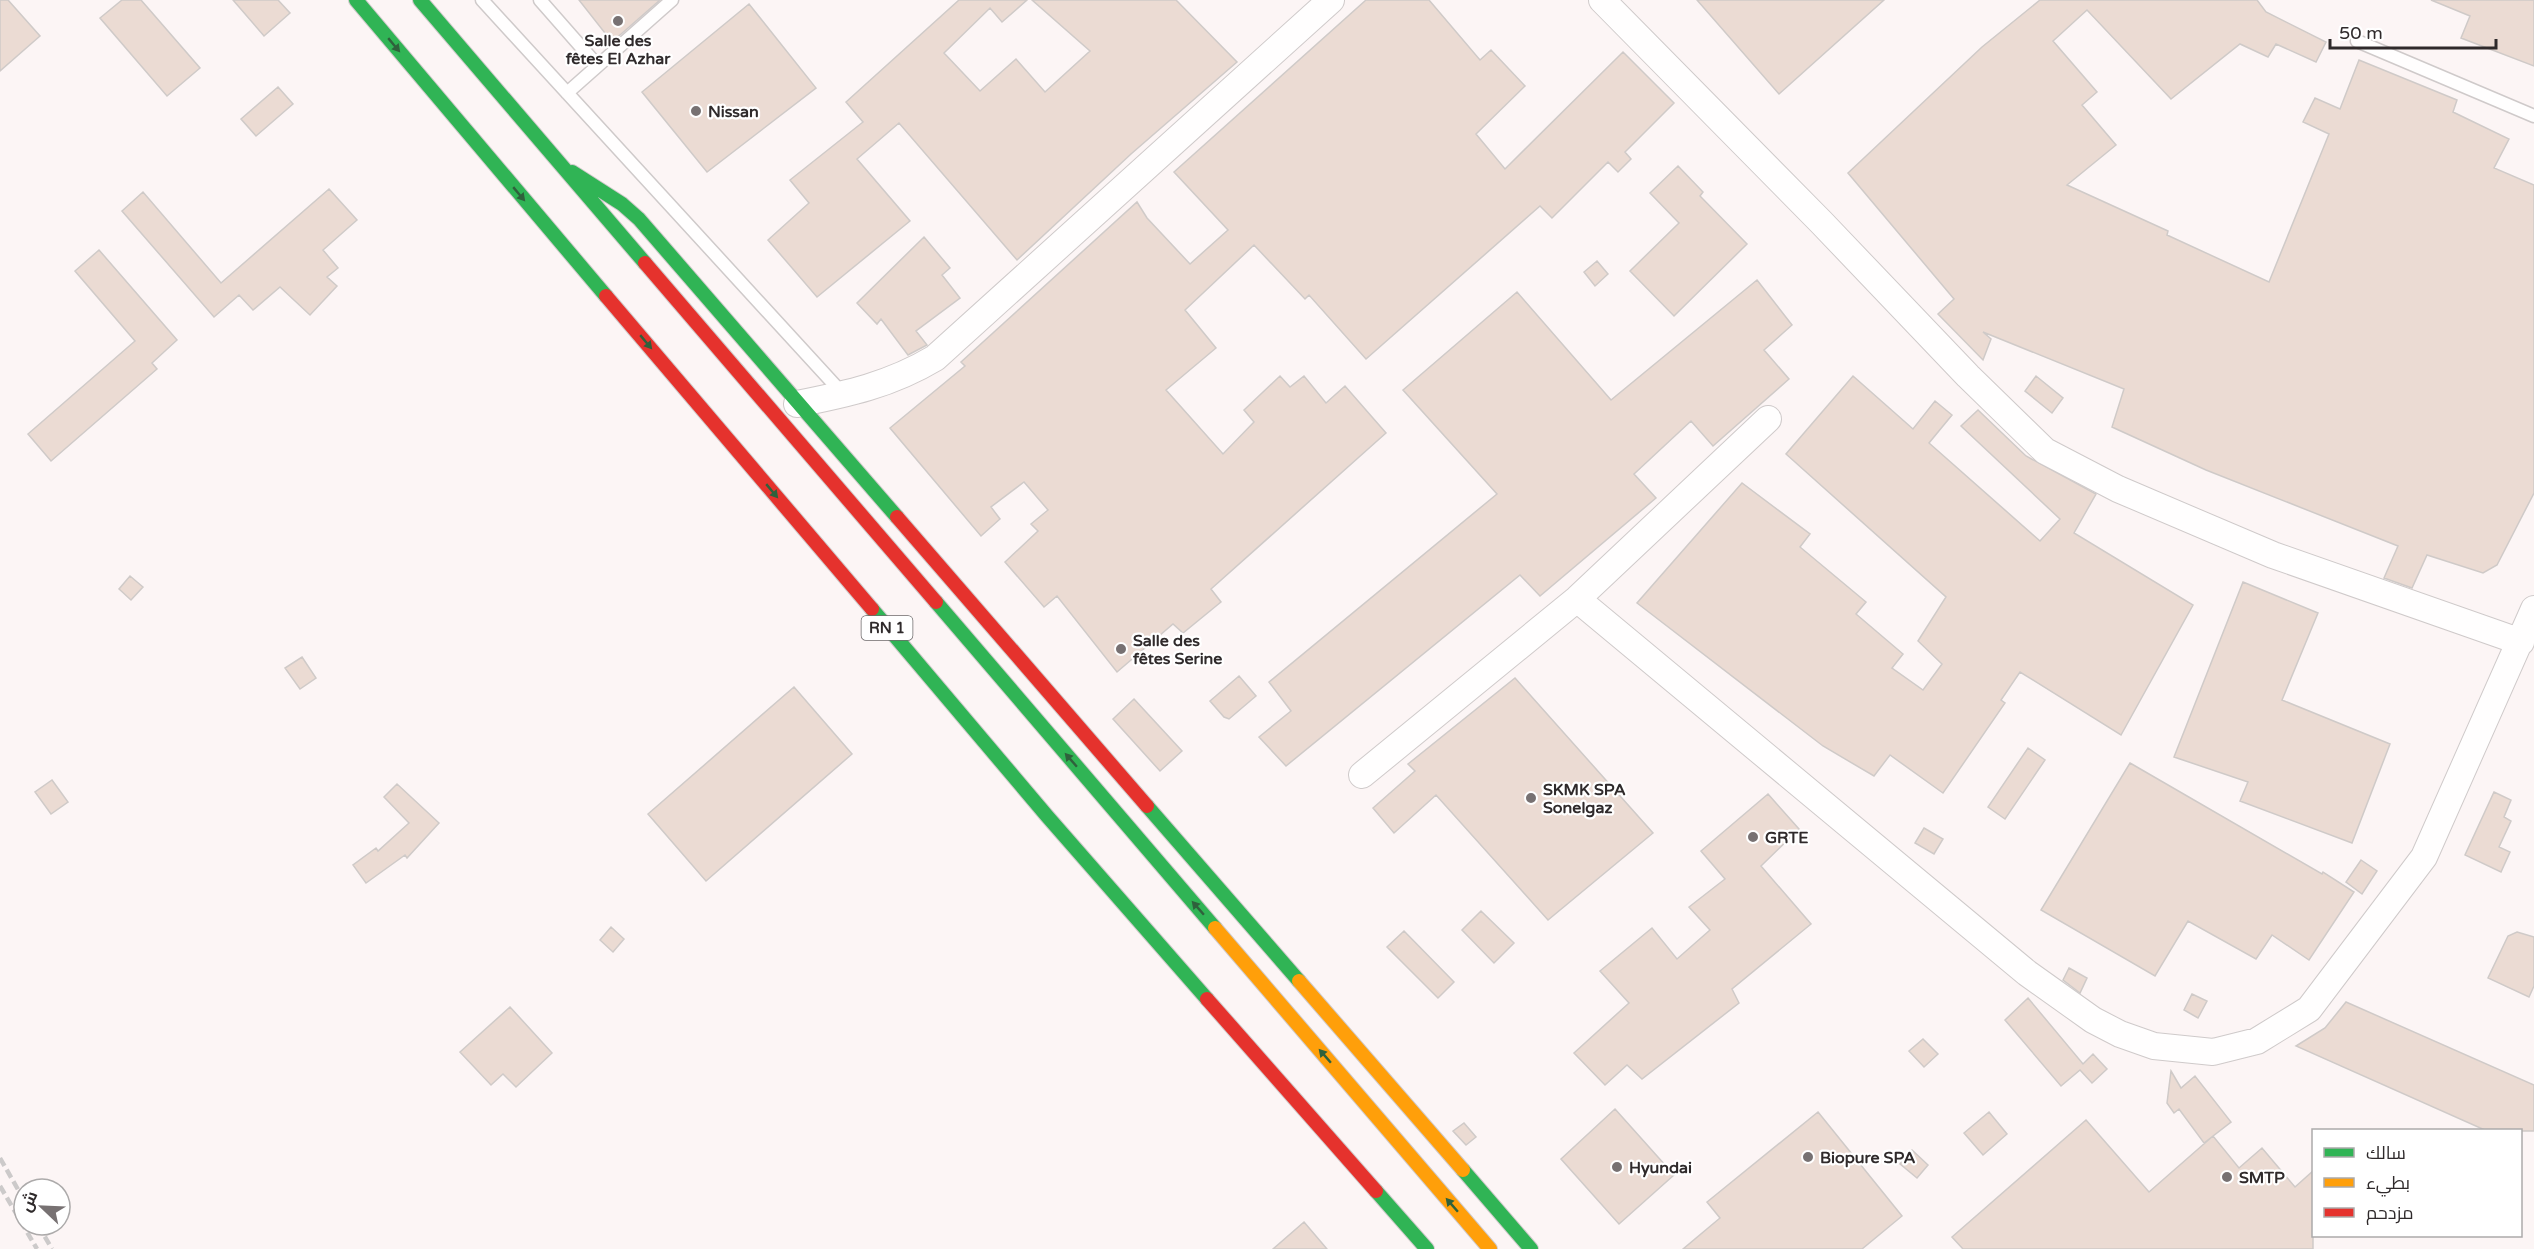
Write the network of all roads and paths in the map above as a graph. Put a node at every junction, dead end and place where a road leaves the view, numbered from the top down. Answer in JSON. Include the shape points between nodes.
{"nodes":[{"id":1,"x":356,"y":0,"type":"edge"},
{"id":2,"x":420,"y":0,"type":"edge"},
{"id":3,"x":482,"y":0,"type":"edge"},
{"id":4,"x":540,"y":0,"type":"edge"},
{"id":5,"x":672,"y":0,"type":"edge"},
{"id":6,"x":1331,"y":0,"type":"edge"},
{"id":7,"x":1602,"y":0,"type":"edge"},
{"id":8,"x":2357,"y":41,"type":"dead end"},
{"id":9,"x":597,"y":65,"type":"junction"},
{"id":10,"x":567,"y":93,"type":"junction"},
{"id":11,"x":2534,"y":116,"type":"edge"},
{"id":12,"x":561,"y":164,"type":"junction"},
{"id":13,"x":843,"y":394,"type":"junction"},
{"id":14,"x":797,"y":404,"type":"junction"},
{"id":15,"x":1768,"y":419,"type":"dead end"},
{"id":16,"x":1577,"y":599,"type":"junction"},
{"id":17,"x":2534,"y":609,"type":"edge"},
{"id":18,"x":2521,"y":642,"type":"junction"},
{"id":19,"x":1362,"y":776,"type":"dead end"},
{"id":20,"x":1427,"y":1249,"type":"edge"},
{"id":21,"x":1490,"y":1249,"type":"edge"},
{"id":22,"x":1531,"y":1249,"type":"edge"}],
"edges":[{"from":1,"to":20,"type":"main road","number":"RN 1","one_way":true,"via":[[1039,807]]},
{"from":2,"to":12,"type":"main road"},
{"from":3,"to":10,"type":"lane"},
{"from":4,"to":9,"type":"lane"},
{"from":5,"to":9,"type":"lane"},
{"from":6,"to":13,"type":"street","via":[[935,358],[905,375]]},
{"from":7,"to":18,"type":"street","via":[[2045,451],[2118,489],[2273,555]]},
{"from":8,"to":11,"type":"lane"},
{"from":9,"to":10,"type":"lane"},
{"from":10,"to":13,"type":"lane"},
{"from":12,"to":14,"type":"main road","via":[[639,219]]},
{"from":21,"to":12,"type":"main road","one_way":true},
{"from":13,"to":14,"type":"street"},
{"from":14,"to":22,"type":"main road"},
{"from":15,"to":16,"type":"street"},
{"from":16,"to":18,"type":"street","via":[[2028,973],[2093,1020],[2120,1035],[2154,1046],[2212,1053],[2257,1041],[2309,1009],[2424,857]]},
{"from":16,"to":19,"type":"street"},
{"from":17,"to":18,"type":"street"}]}
